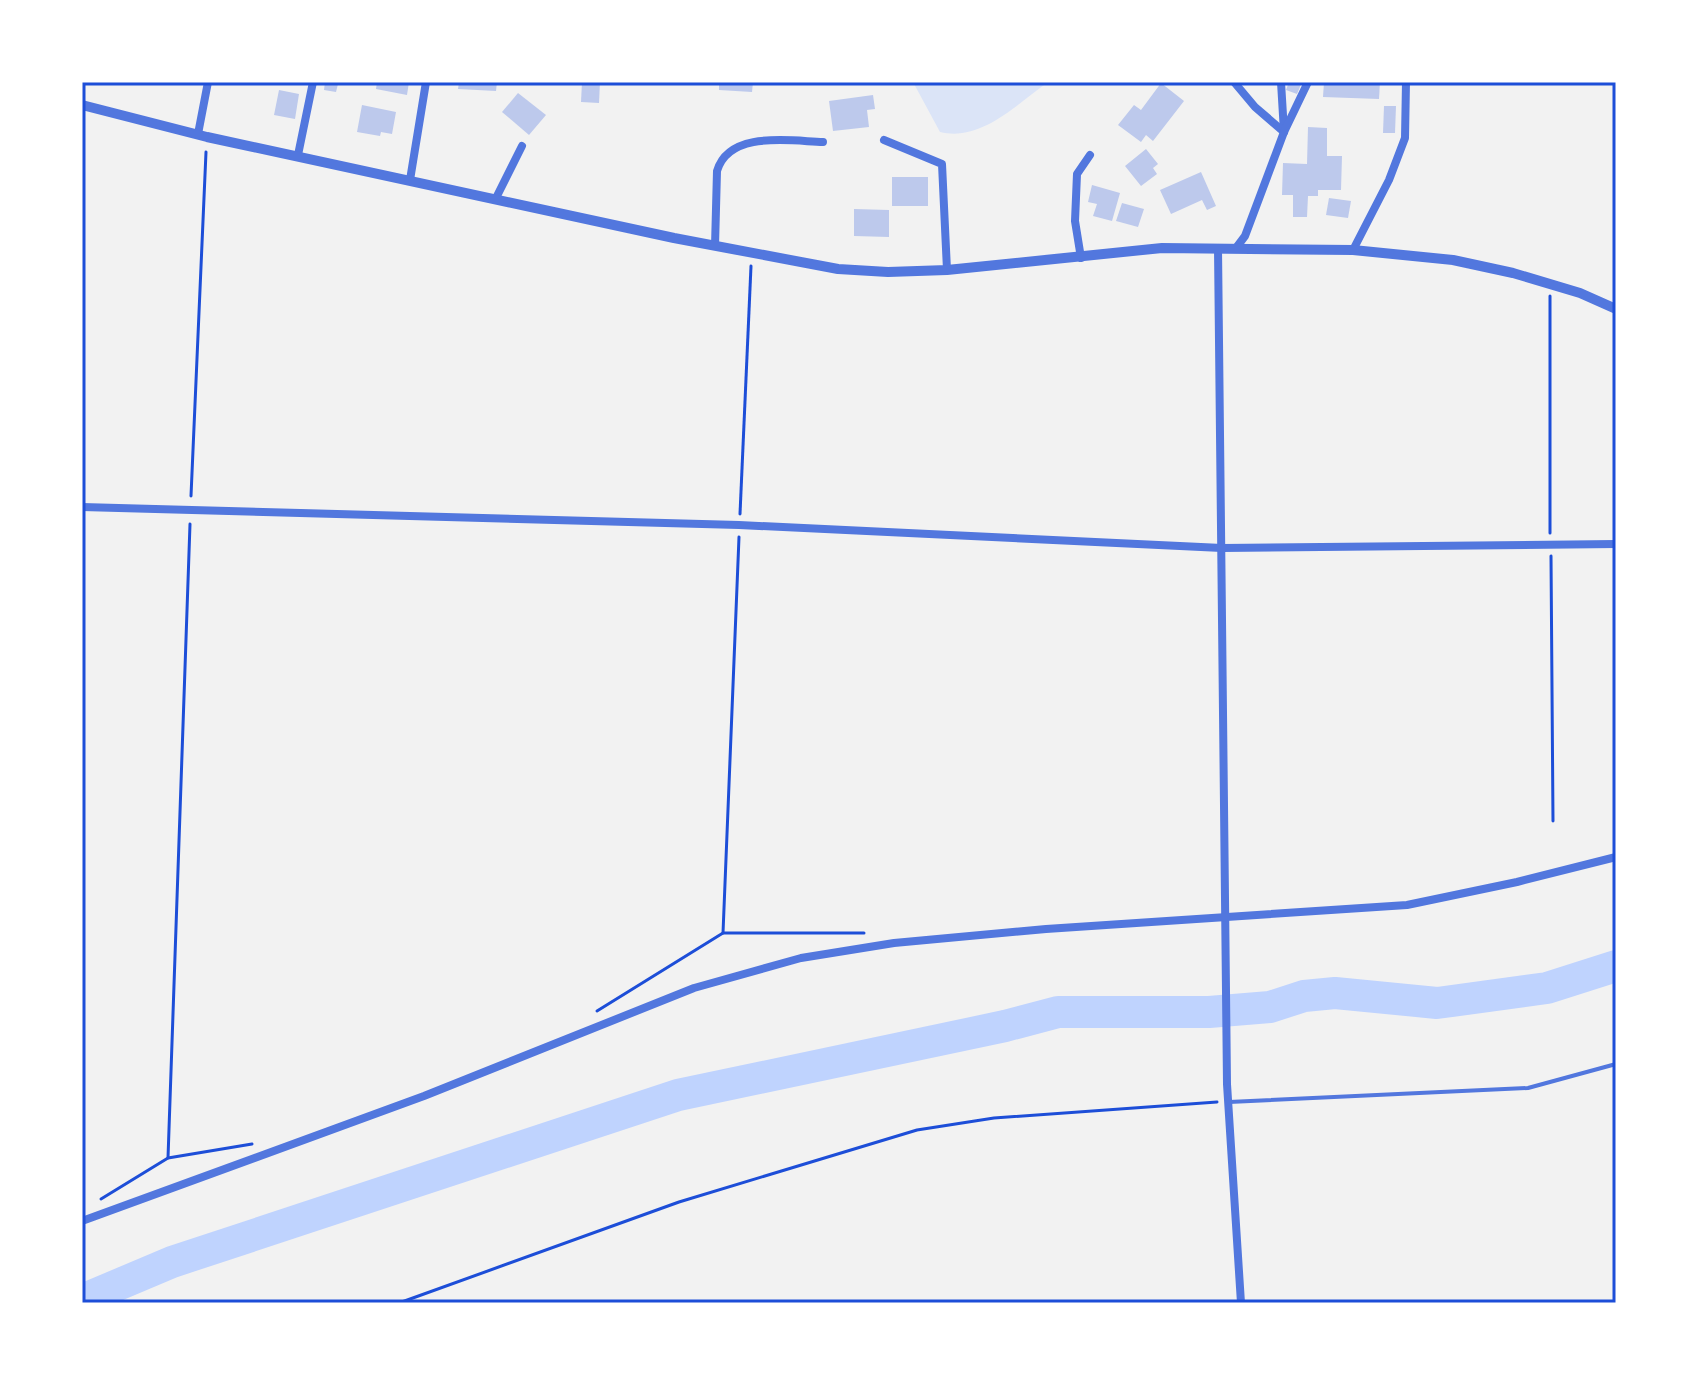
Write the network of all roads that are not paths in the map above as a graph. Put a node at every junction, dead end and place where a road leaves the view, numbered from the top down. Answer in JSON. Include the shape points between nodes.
{"nodes":[{"id":1,"x":208,"y":82,"type":"edge"},
{"id":2,"x":313,"y":82,"type":"edge"},
{"id":3,"x":426,"y":82,"type":"edge"},
{"id":4,"x":1234,"y":82,"type":"edge"},
{"id":5,"x":1281,"y":82,"type":"edge"},
{"id":6,"x":1308,"y":82,"type":"edge"},
{"id":7,"x":1406,"y":82,"type":"edge"},
{"id":8,"x":82,"y":105,"type":"edge"},
{"id":9,"x":1284,"y":132,"type":"junction"},
{"id":10,"x":202,"y":135,"type":"junction"},
{"id":11,"x":884,"y":140,"type":"dead end"},
{"id":12,"x":823,"y":142,"type":"dead end"},
{"id":13,"x":522,"y":146,"type":"dead end"},
{"id":14,"x":298,"y":155,"type":"junction"},
{"id":15,"x":1090,"y":155,"type":"dead end"},
{"id":16,"x":410,"y":180,"type":"junction"},
{"id":17,"x":496,"y":198,"type":"junction"},
{"id":18,"x":715,"y":246,"type":"junction"},
{"id":19,"x":1218,"y":248,"type":"junction"},
{"id":20,"x":1236,"y":248,"type":"junction"},
{"id":21,"x":1353,"y":250,"type":"junction"},
{"id":22,"x":1081,"y":258,"type":"junction"},
{"id":23,"x":947,"y":270,"type":"junction"},
{"id":24,"x":1616,"y":309,"type":"edge"},
{"id":25,"x":82,"y":507,"type":"edge"},
{"id":26,"x":1616,"y":544,"type":"edge"},
{"id":27,"x":1222,"y":548,"type":"junction"},
{"id":28,"x":1616,"y":857,"type":"edge"},
{"id":29,"x":1226,"y":917,"type":"junction"},
{"id":30,"x":1616,"y":1064,"type":"edge"},
{"id":31,"x":1229,"y":1102,"type":"junction"},
{"id":32,"x":82,"y":1221,"type":"edge"},
{"id":33,"x":1241,"y":1303,"type":"edge"}],
"edges":[{"from":1,"to":10,"type":"street"},
{"from":2,"to":14,"type":"street"},
{"from":3,"to":16,"type":"street"},
{"from":4,"to":9,"type":"street"},
{"from":5,"to":9,"type":"street"},
{"from":6,"to":9,"type":"street"},
{"from":7,"to":21,"type":"street","via":[[1405,138]]},
{"from":8,"to":10,"type":"street"},
{"from":9,"to":20,"type":"street"},
{"from":10,"to":14,"type":"street"},
{"from":11,"to":23,"type":"street","via":[[942,164]]},
{"from":12,"to":18,"type":"street","via":[[757,141],[727,152],[717,171]]},
{"from":13,"to":17,"type":"street"},
{"from":14,"to":16,"type":"street"},
{"from":15,"to":22,"type":"street","via":[[1077,174],[1075,221]]},
{"from":16,"to":17,"type":"street"},
{"from":17,"to":18,"type":"street"},
{"from":18,"to":23,"type":"street","via":[[838,269]]},
{"from":19,"to":20,"type":"street"},
{"from":19,"to":22,"type":"street","via":[[1162,248]]},
{"from":19,"to":27,"type":"street"},
{"from":20,"to":21,"type":"street"},
{"from":21,"to":24,"type":"street","via":[[1453,260],[1513,273]]},
{"from":22,"to":23,"type":"street"},
{"from":25,"to":27,"type":"street","via":[[739,525]]},
{"from":26,"to":27,"type":"street"},
{"from":27,"to":29,"type":"street"},
{"from":28,"to":29,"type":"street","via":[[1407,905]]},
{"from":29,"to":31,"type":"street"},
{"from":29,"to":32,"type":"street","via":[[894,943],[801,958],[694,988],[424,1096]]},
{"from":30,"to":31,"type":"lane","via":[[1528,1088]]},
{"from":31,"to":33,"type":"street"}]}
